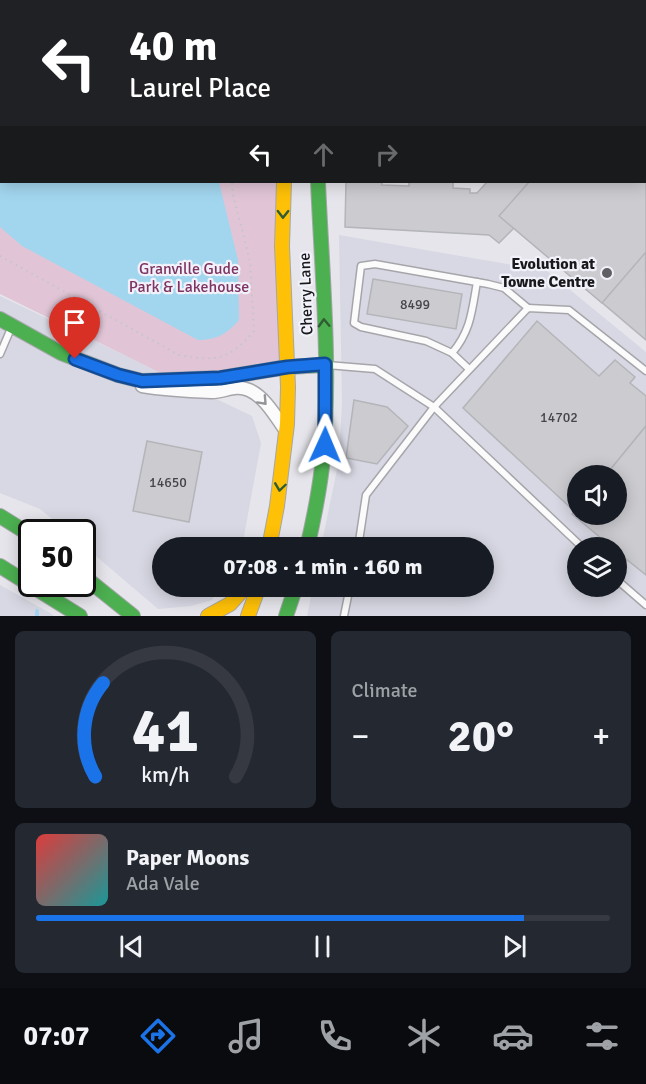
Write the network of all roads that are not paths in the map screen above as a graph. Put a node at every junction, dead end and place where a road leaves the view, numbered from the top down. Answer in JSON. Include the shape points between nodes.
{"nodes":[{"id":1,"x":284,"y":183,"type":"edge"},
{"id":2,"x":318,"y":183,"type":"edge"},
{"id":3,"x":477,"y":282,"type":"junction"},
{"id":4,"x":528,"y":308,"type":"junction"},
{"id":5,"x":6,"y":322,"type":"edge"},
{"id":6,"x":452,"y":353,"type":"junction"},
{"id":7,"x":0,"y":354,"type":"edge"},
{"id":8,"x":325,"y":364,"type":"junction"},
{"id":9,"x":287,"y":367,"type":"junction"},
{"id":10,"x":469,"y":369,"type":"junction"},
{"id":11,"x":646,"y":371,"type":"edge"},
{"id":12,"x":128,"y":378,"type":"junction"},
{"id":13,"x":434,"y":407,"type":"junction"},
{"id":14,"x":286,"y":431,"type":"junction"},
{"id":15,"x":0,"y":516,"type":"edge"},
{"id":16,"x":18,"y":527,"type":"edge"},
{"id":17,"x":271,"y":537,"type":"edge"},
{"id":18,"x":309,"y":537,"type":"edge"},
{"id":19,"x":360,"y":537,"type":"edge"},
{"id":20,"x":571,"y":537,"type":"edge"},
{"id":21,"x":0,"y":566,"type":"edge"},
{"id":22,"x":96,"y":586,"type":"edge"},
{"id":23,"x":627,"y":588,"type":"edge"},
{"id":24,"x":238,"y":597,"type":"edge"},
{"id":25,"x":255,"y":597,"type":"edge"},
{"id":26,"x":292,"y":597,"type":"edge"},
{"id":27,"x":348,"y":597,"type":"edge"},
{"id":28,"x":646,"y":604,"type":"edge"},
{"id":29,"x":134,"y":615,"type":"edge"},
{"id":30,"x":80,"y":616,"type":"edge"},
{"id":31,"x":208,"y":616,"type":"edge"},
{"id":32,"x":248,"y":616,"type":"edge"},
{"id":33,"x":286,"y":616,"type":"edge"},
{"id":34,"x":344,"y":616,"type":"edge"}],
"edges":[{"from":1,"to":9,"type":"main road","name":"Cherry Lane","one_way":true,"via":[[282,246]]},
{"from":8,"to":2,"type":"main road","name":"Cherry Lane","one_way":true},
{"from":3,"to":4,"type":"lane","via":[[504,288]]},
{"from":3,"to":6,"type":"lane","via":[[464,340]]},
{"from":3,"to":6,"type":"lane","via":[[375,264],[362,266],[354,323],[426,341]]},
{"from":4,"to":10,"type":"lane"},
{"from":4,"to":11,"type":"lane","via":[[569,310]]},
{"from":5,"to":7,"type":"lane"},
{"from":5,"to":12,"type":"main road","via":[[61,353]]},
{"from":6,"to":10,"type":"lane"},
{"from":8,"to":9,"type":"main road"},
{"from":8,"to":13,"type":"lane","via":[[375,369]]},
{"from":8,"to":18,"type":"main road","name":"Cherry Lane","via":[[324,461]]},
{"from":9,"to":12,"type":"main road","via":[[220,378]]},
{"from":9,"to":14,"type":"main road","name":"Cherry Lane"},
{"from":10,"to":13,"type":"lane"},
{"from":12,"to":14,"type":"street","one_way":true,"via":[[142,386],[176,391],[216,392],[237,387],[248,390],[259,396]]},
{"from":13,"to":19,"type":"lane","via":[[366,495]]},
{"from":13,"to":20,"type":"lane"},
{"from":14,"to":17,"type":"main road","name":"Cherry Lane","one_way":true},
{"from":15,"to":16,"type":"main road"},
{"from":21,"to":30,"type":"main road"},
{"from":22,"to":29,"type":"main road"},
{"from":23,"to":28,"type":"lane"},
{"from":24,"to":31,"type":"main road"},
{"from":25,"to":32,"type":"main road"},
{"from":26,"to":33,"type":"main road"},
{"from":27,"to":34,"type":"lane"}]}
